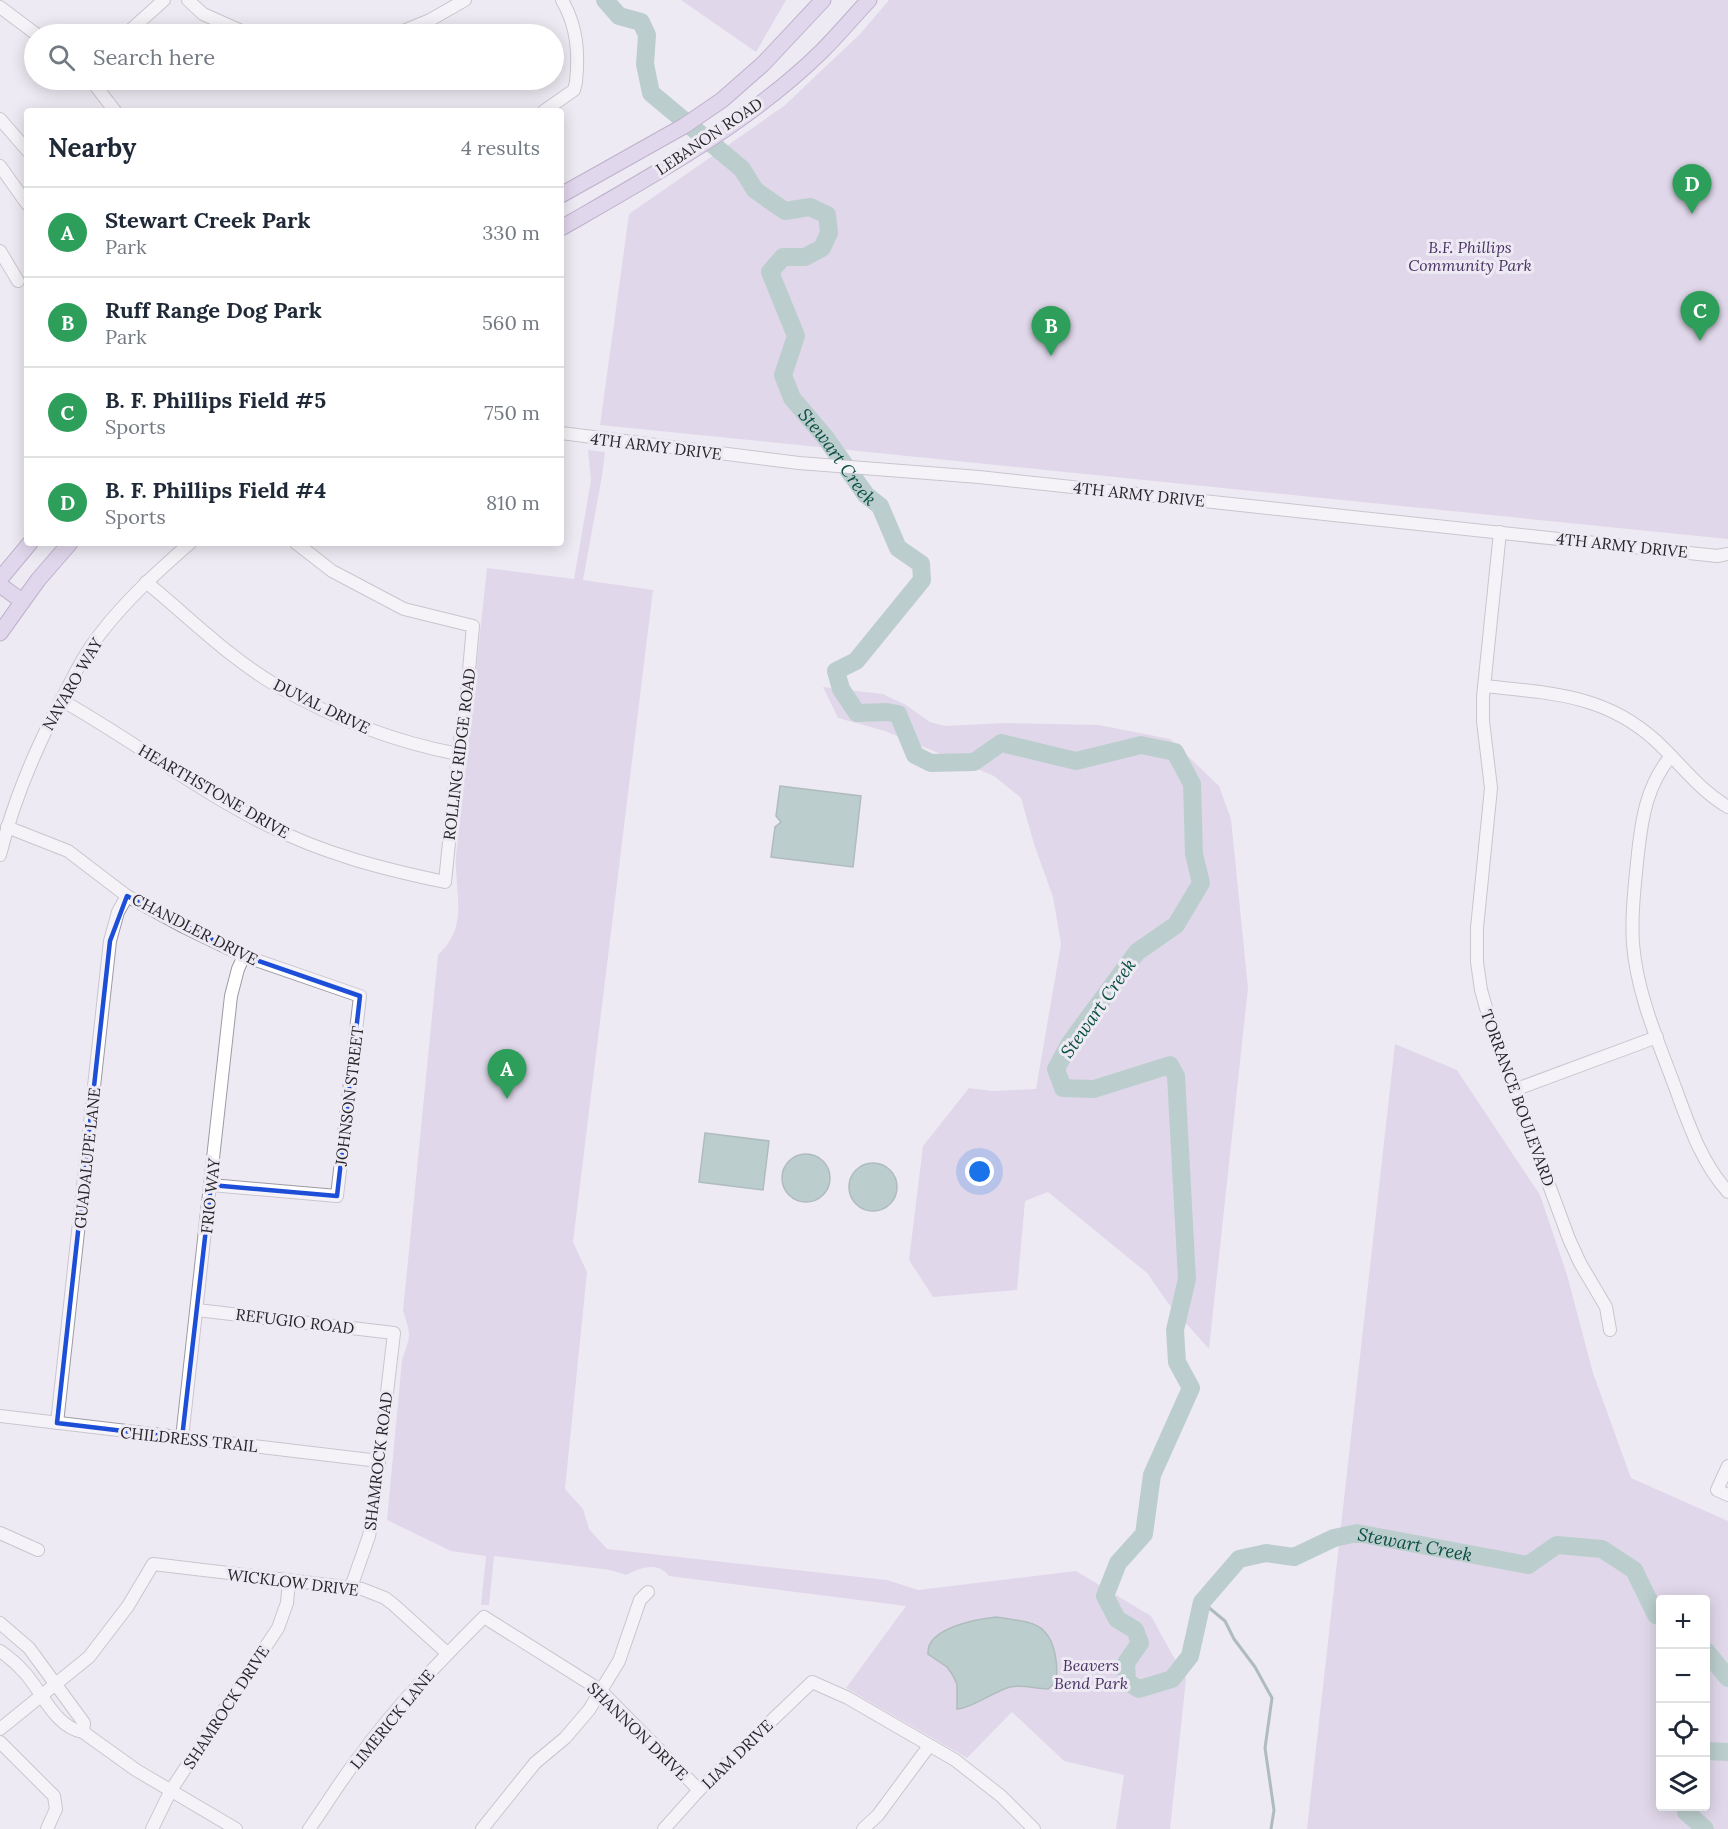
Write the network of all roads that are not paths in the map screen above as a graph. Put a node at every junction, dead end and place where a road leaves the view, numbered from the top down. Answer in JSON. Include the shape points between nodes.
{"nodes":[{"id":1,"x":164,"y":0,"type":"edge"},
{"id":2,"x":188,"y":0,"type":"edge"},
{"id":3,"x":465,"y":0,"type":"edge"},
{"id":4,"x":562,"y":0,"type":"edge"},
{"id":5,"x":823,"y":0,"type":"edge"},
{"id":6,"x":869,"y":0,"type":"edge"},
{"id":7,"x":0,"y":7,"type":"edge"},
{"id":8,"x":137,"y":24,"type":"edge"},
{"id":9,"x":226,"y":24,"type":"edge"},
{"id":10,"x":420,"y":24,"type":"edge"},
{"id":11,"x":24,"y":25,"type":"edge"},
{"id":12,"x":99,"y":90,"type":"edge"},
{"id":13,"x":113,"y":108,"type":"edge"},
{"id":14,"x":547,"y":108,"type":"edge"},
{"id":15,"x":0,"y":119,"type":"edge"},
{"id":16,"x":24,"y":147,"type":"edge"},
{"id":17,"x":0,"y":166,"type":"edge"},
{"id":18,"x":564,"y":193,"type":"edge"},
{"id":19,"x":24,"y":200,"type":"edge"},
{"id":20,"x":564,"y":226,"type":"edge"},
{"id":21,"x":0,"y":251,"type":"edge"},
{"id":22,"x":18,"y":281,"type":"dead end"},
{"id":23,"x":564,"y":434,"type":"edge"},
{"id":24,"x":1500,"y":532,"type":"junction"},
{"id":25,"x":28,"y":546,"type":"edge"},
{"id":26,"x":68,"y":546,"type":"edge"},
{"id":27,"x":187,"y":546,"type":"edge"},
{"id":28,"x":300,"y":546,"type":"edge"},
{"id":29,"x":1724,"y":557,"type":"edge"},
{"id":30,"x":0,"y":579,"type":"edge"},
{"id":31,"x":146,"y":582,"type":"junction"},
{"id":32,"x":0,"y":585,"type":"edge"},
{"id":33,"x":22,"y":601,"type":"junction"},
{"id":34,"x":0,"y":633,"type":"edge"},
{"id":35,"x":1484,"y":686,"type":"junction"},
{"id":36,"x":61,"y":700,"type":"junction"},
{"id":37,"x":458,"y":754,"type":"junction"},
{"id":38,"x":1671,"y":756,"type":"junction"},
{"id":39,"x":1728,"y":807,"type":"edge"},
{"id":40,"x":7,"y":827,"type":"junction"},
{"id":41,"x":0,"y":855,"type":"edge"},
{"id":42,"x":445,"y":882,"type":"joint"},
{"id":43,"x":127,"y":896,"type":"junction"},
{"id":44,"x":244,"y":956,"type":"junction"},
{"id":45,"x":360,"y":996,"type":"joint"},
{"id":46,"x":1656,"y":1037,"type":"junction"},
{"id":47,"x":1514,"y":1090,"type":"junction"},
{"id":48,"x":211,"y":1185,"type":"junction"},
{"id":49,"x":1728,"y":1192,"type":"edge"},
{"id":50,"x":197,"y":1310,"type":"junction"},
{"id":51,"x":1610,"y":1330,"type":"dead end"},
{"id":52,"x":394,"y":1333,"type":"joint"},
{"id":53,"x":0,"y":1416,"type":"edge"},
{"id":54,"x":57,"y":1423,"type":"junction"},
{"id":55,"x":182,"y":1438,"type":"junction"},
{"id":56,"x":379,"y":1461,"type":"junction"},
{"id":57,"x":1728,"y":1466,"type":"edge"},
{"id":58,"x":1723,"y":1492,"type":"edge"},
{"id":59,"x":0,"y":1533,"type":"edge"},
{"id":60,"x":38,"y":1550,"type":"dead end"},
{"id":61,"x":290,"y":1581,"type":"junction"},
{"id":62,"x":351,"y":1587,"type":"junction"},
{"id":63,"x":648,"y":1592,"type":"dead end"},
{"id":64,"x":484,"y":1617,"type":"joint"},
{"id":65,"x":0,"y":1623,"type":"edge"},
{"id":66,"x":0,"y":1651,"type":"edge"},
{"id":67,"x":447,"y":1653,"type":"junction"},
{"id":68,"x":56,"y":1685,"type":"junction"},
{"id":69,"x":600,"y":1690,"type":"junction"},
{"id":70,"x":41,"y":1696,"type":"junction"},
{"id":71,"x":0,"y":1729,"type":"edge"},
{"id":72,"x":83,"y":1731,"type":"junction"},
{"id":73,"x":0,"y":1742,"type":"edge"},
{"id":74,"x":929,"y":1746,"type":"junction"},
{"id":75,"x":171,"y":1790,"type":"junction"},
{"id":76,"x":699,"y":1790,"type":"junction"},
{"id":77,"x":47,"y":1829,"type":"edge"},
{"id":78,"x":152,"y":1829,"type":"edge"},
{"id":79,"x":236,"y":1829,"type":"edge"},
{"id":80,"x":309,"y":1829,"type":"edge"},
{"id":81,"x":482,"y":1829,"type":"edge"},
{"id":82,"x":664,"y":1829,"type":"edge"},
{"id":83,"x":863,"y":1829,"type":"edge"},
{"id":84,"x":1034,"y":1829,"type":"edge"}],
"edges":[{"from":1,"to":8,"type":"street"},
{"from":2,"to":9,"type":"street","via":[[203,14]]},
{"from":3,"to":10,"type":"street"},
{"from":4,"to":14,"type":"street","via":[[576,34],[577,78],[574,90]]},
{"from":5,"to":18,"type":"main road","name":"LEBANON ROAD","via":[[763,64],[722,100],[684,126]]},
{"from":6,"to":20,"type":"main road","name":"LEBANON ROAD","via":[[822,51],[729,127]]},
{"from":7,"to":11,"type":"street"},
{"from":12,"to":13,"type":"street"},
{"from":15,"to":16,"type":"street"},
{"from":17,"to":19,"type":"street"},
{"from":21,"to":22,"type":"street"},
{"from":23,"to":24,"type":"street","name":"4TH ARMY DRIVE","via":[[806,464],[979,477]]},
{"from":24,"to":29,"type":"street","name":"4TH ARMY DRIVE"},
{"from":24,"to":35,"type":"street","name":"TORRANCE BOULEVARD"},
{"from":25,"to":30,"type":"main road"},
{"from":26,"to":33,"type":"main road"},
{"from":27,"to":31,"type":"street","name":"NAVARO WAY"},
{"from":28,"to":37,"type":"street","name":"ROLLING RIDGE ROAD","via":[[332,571],[404,609],[473,626]]},
{"from":31,"to":36,"type":"street","name":"NAVARO WAY","via":[[99,635]]},
{"from":31,"to":37,"type":"street","name":"DUVAL DRIVE","via":[[278,687],[353,724],[416,746]]},
{"from":32,"to":33,"type":"main road"},
{"from":33,"to":34,"type":"main road"},
{"from":35,"to":38,"type":"street","via":[[1557,694],[1595,703],[1637,726]]},
{"from":35,"to":47,"type":"street","name":"TORRANCE BOULEVARD","via":[[1491,796],[1478,919],[1478,962],[1486,1011]]},
{"from":36,"to":40,"type":"street","name":"NAVARO WAY","via":[[26,774]]},
{"from":36,"to":42,"type":"street","name":"HEARTHSTONE DRIVE","via":[[267,825],[338,855]]},
{"from":37,"to":42,"type":"street","name":"ROLLING RIDGE ROAD"},
{"from":38,"to":39,"type":"street","via":[[1706,792]]},
{"from":38,"to":46,"type":"street","via":[[1656,777],[1644,807],[1633,909],[1636,971]]},
{"from":40,"to":41,"type":"street","name":"NAVARO WAY"},
{"from":40,"to":43,"type":"street","name":"CHANDLER DRIVE","via":[[68,851]]},
{"from":43,"to":44,"type":"street","name":"CHANDLER DRIVE"},
{"from":43,"to":54,"type":"street","name":"GUADALUPE LANE","via":[[110,941]]},
{"from":44,"to":45,"type":"street","name":"CHANDLER DRIVE"},
{"from":44,"to":48,"type":"street","name":"FRIO WAY","via":[[231,996]]},
{"from":45,"to":48,"type":"street","name":"JOHNSON STREET","via":[[337,1196]]},
{"from":46,"to":47,"type":"street"},
{"from":46,"to":49,"type":"street","via":[[1700,1150]]},
{"from":47,"to":51,"type":"street","name":"TORRANCE BOULEVARD","via":[[1572,1246],[1606,1307]]},
{"from":48,"to":50,"type":"street","name":"FRIO WAY"},
{"from":50,"to":52,"type":"street","name":"REFUGIO ROAD"},
{"from":50,"to":55,"type":"street","name":"FRIO WAY"},
{"from":52,"to":56,"type":"street","name":"SHAMROCK ROAD"},
{"from":53,"to":54,"type":"street","name":"CHILDRESS TRAIL"},
{"from":54,"to":55,"type":"street","name":"CHILDRESS TRAIL"},
{"from":55,"to":56,"type":"street","name":"CHILDRESS TRAIL"},
{"from":56,"to":62,"type":"street","name":"SHAMROCK ROAD","via":[[371,1528]]},
{"from":57,"to":58,"type":"street"},
{"from":59,"to":60,"type":"street"},
{"from":61,"to":62,"type":"street","name":"WICKLOW DRIVE"},
{"from":61,"to":68,"type":"street","name":"WICKLOW DRIVE","via":[[153,1564],[128,1606],[89,1657]]},
{"from":61,"to":75,"type":"street","name":"SHAMROCK DRIVE","via":[[278,1628]]},
{"from":62,"to":67,"type":"street","name":"WICKLOW DRIVE","via":[[394,1605]]},
{"from":63,"to":69,"type":"street","via":[[640,1600],[613,1673]]},
{"from":64,"to":67,"type":"street","name":"LIMERICK LANE"},
{"from":64,"to":69,"type":"street","name":"SHANNON DRIVE"},
{"from":65,"to":68,"type":"street","via":[[29,1648]]},
{"from":66,"to":70,"type":"street","via":[[26,1674]]},
{"from":67,"to":80,"type":"street","name":"LIMERICK LANE","via":[[376,1734]]},
{"from":68,"to":70,"type":"street"},
{"from":68,"to":72,"type":"street","via":[[84,1723]]},
{"from":69,"to":76,"type":"street","name":"SHANNON DRIVE"},
{"from":69,"to":81,"type":"street","via":[[590,1710],[535,1763]]},
{"from":70,"to":71,"type":"street"},
{"from":70,"to":72,"type":"street","via":[[73,1730]]},
{"from":72,"to":75,"type":"street"},
{"from":73,"to":77,"type":"street","via":[[54,1796],[57,1809]]},
{"from":74,"to":76,"type":"street","name":"LIAM DRIVE","via":[[848,1698],[812,1682]]},
{"from":74,"to":83,"type":"street","via":[[878,1815]]},
{"from":74,"to":84,"type":"street","via":[[979,1777]]},
{"from":75,"to":78,"type":"street","name":"SHAMROCK DRIVE"},
{"from":75,"to":79,"type":"street"},
{"from":76,"to":82,"type":"street","name":"LIAM DRIVE"}]}
